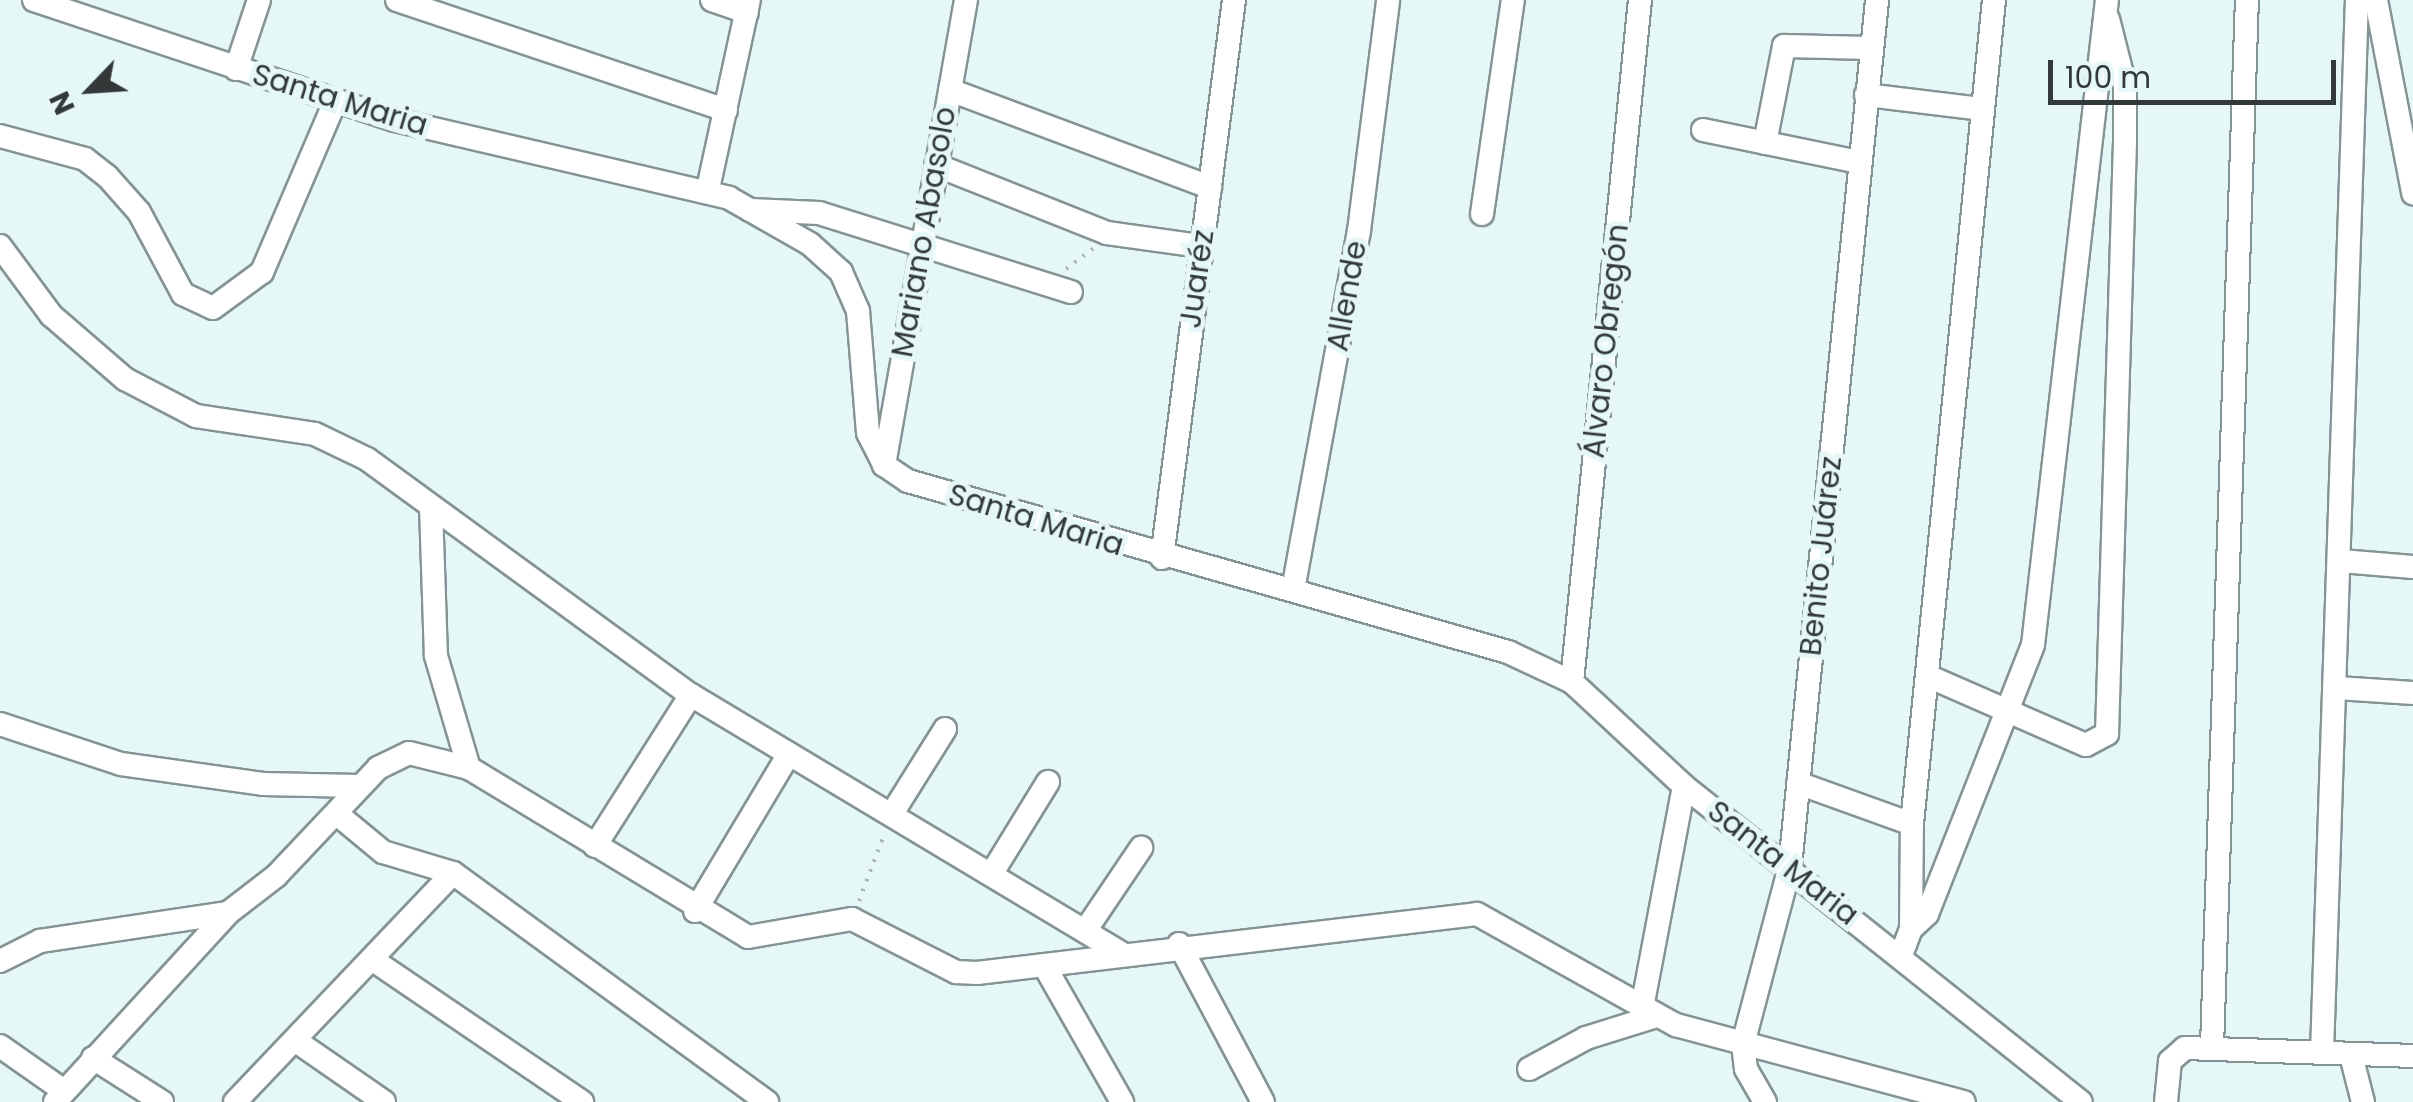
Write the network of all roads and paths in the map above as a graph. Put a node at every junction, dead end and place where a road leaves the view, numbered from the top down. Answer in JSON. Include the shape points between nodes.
{"nodes":[{"id":1,"x":34,"y":0,"type":"edge"},
{"id":2,"x":259,"y":0,"type":"edge"},
{"id":3,"x":396,"y":0,"type":"edge"},
{"id":4,"x":712,"y":0,"type":"edge"},
{"id":5,"x":966,"y":0,"type":"edge"},
{"id":6,"x":1234,"y":0,"type":"edge"},
{"id":7,"x":1388,"y":0,"type":"edge"},
{"id":8,"x":1512,"y":0,"type":"edge"},
{"id":9,"x":1640,"y":0,"type":"edge"},
{"id":10,"x":1877,"y":0,"type":"edge"},
{"id":11,"x":1994,"y":0,"type":"edge"},
{"id":12,"x":2247,"y":0,"type":"edge"},
{"id":13,"x":2357,"y":0,"type":"edge"},
{"id":14,"x":2376,"y":0,"type":"edge"},
{"id":15,"x":748,"y":6,"type":"edge"},
{"id":16,"x":2106,"y":6,"type":"edge"},
{"id":17,"x":1870,"y":48,"type":"junction"},
{"id":18,"x":236,"y":69,"type":"junction"},
{"id":19,"x":950,"y":90,"type":"junction"},
{"id":20,"x":1866,"y":95,"type":"junction"},
{"id":21,"x":335,"y":102,"type":"junction"},
{"id":22,"x":1982,"y":109,"type":"junction"},
{"id":23,"x":726,"y":110,"type":"junction"},
{"id":24,"x":1703,"y":130,"type":"dead end"},
{"id":25,"x":0,"y":136,"type":"edge"},
{"id":26,"x":1764,"y":142,"type":"junction"},
{"id":27,"x":1859,"y":162,"type":"junction"},
{"id":28,"x":936,"y":165,"type":"junction"},
{"id":29,"x":1210,"y":187,"type":"junction"},
{"id":30,"x":708,"y":189,"type":"junction"},
{"id":31,"x":2413,"y":194,"type":"edge"},
{"id":32,"x":747,"y":210,"type":"junction"},
{"id":33,"x":1482,"y":214,"type":"dead end"},
{"id":34,"x":1107,"y":233,"type":"junction"},
{"id":35,"x":0,"y":246,"type":"edge"},
{"id":36,"x":1201,"y":246,"type":"junction"},
{"id":37,"x":920,"y":250,"type":"junction"},
{"id":38,"x":1046,"y":284,"type":"junction"},
{"id":39,"x":1070,"y":292,"type":"dead end"},
{"id":40,"x":884,"y":465,"type":"junction"},
{"id":41,"x":431,"y":508,"type":"junction"},
{"id":42,"x":1162,"y":558,"type":"junction"},
{"id":43,"x":2341,"y":560,"type":"junction"},
{"id":44,"x":2413,"y":567,"type":"edge"},
{"id":45,"x":1293,"y":590,"type":"junction"},
{"id":46,"x":1930,"y":678,"type":"junction"},
{"id":47,"x":1572,"y":682,"type":"junction"},
{"id":48,"x":2337,"y":688,"type":"junction"},
{"id":49,"x":2413,"y":693,"type":"edge"},
{"id":50,"x":691,"y":695,"type":"junction"},
{"id":51,"x":2008,"y":708,"type":"junction"},
{"id":52,"x":0,"y":724,"type":"edge"},
{"id":53,"x":946,"y":728,"type":"dead end"},
{"id":54,"x":789,"y":754,"type":"junction"},
{"id":55,"x":469,"y":768,"type":"junction"},
{"id":56,"x":1048,"y":782,"type":"dead end"},
{"id":57,"x":1798,"y":782,"type":"junction"},
{"id":58,"x":359,"y":786,"type":"junction"},
{"id":59,"x":1684,"y":786,"type":"junction"},
{"id":60,"x":893,"y":812,"type":"junction"},
{"id":61,"x":337,"y":814,"type":"junction"},
{"id":62,"x":1912,"y":824,"type":"junction"},
{"id":63,"x":595,"y":846,"type":"junction"},
{"id":64,"x":1141,"y":848,"type":"dead end"},
{"id":65,"x":1790,"y":866,"type":"junction"},
{"id":66,"x":453,"y":873,"type":"junction"},
{"id":67,"x":992,"y":873,"type":"junction"},
{"id":68,"x":695,"y":911,"type":"junction"},
{"id":69,"x":228,"y":914,"type":"junction"},
{"id":70,"x":852,"y":919,"type":"junction"},
{"id":71,"x":1087,"y":928,"type":"junction"},
{"id":72,"x":1911,"y":929,"type":"junction"},
{"id":73,"x":1180,"y":944,"type":"junction"},
{"id":74,"x":1121,"y":953,"type":"junction"},
{"id":75,"x":1901,"y":955,"type":"junction"},
{"id":76,"x":374,"y":960,"type":"junction"},
{"id":77,"x":0,"y":961,"type":"edge"},
{"id":78,"x":1044,"y":964,"type":"junction"},
{"id":79,"x":1649,"y":1012,"type":"junction"},
{"id":80,"x":296,"y":1041,"type":"junction"},
{"id":81,"x":1743,"y":1044,"type":"junction"},
{"id":82,"x":0,"y":1046,"type":"edge"},
{"id":83,"x":2212,"y":1047,"type":"junction"},
{"id":84,"x":2322,"y":1054,"type":"junction"},
{"id":85,"x":2352,"y":1055,"type":"junction"},
{"id":86,"x":2413,"y":1056,"type":"edge"},
{"id":87,"x":93,"y":1058,"type":"junction"},
{"id":88,"x":1529,"y":1068,"type":"dead end"},
{"id":89,"x":59,"y":1097,"type":"edge"},
{"id":90,"x":162,"y":1102,"type":"edge"},
{"id":91,"x":235,"y":1102,"type":"edge"},
{"id":92,"x":384,"y":1102,"type":"edge"},
{"id":93,"x":582,"y":1102,"type":"edge"},
{"id":94,"x":767,"y":1102,"type":"edge"},
{"id":95,"x":1122,"y":1102,"type":"edge"},
{"id":96,"x":1263,"y":1102,"type":"edge"},
{"id":97,"x":1765,"y":1102,"type":"edge"},
{"id":98,"x":1964,"y":1102,"type":"edge"},
{"id":99,"x":2082,"y":1102,"type":"edge"},
{"id":100,"x":2166,"y":1102,"type":"edge"},
{"id":101,"x":2363,"y":1102,"type":"edge"}],
"edges":[{"from":1,"to":18,"type":"street","name":"Santa Maria"},
{"from":2,"to":18,"type":"street"},
{"from":3,"to":23,"type":"street"},
{"from":4,"to":15,"type":"street"},
{"from":5,"to":19,"type":"street","name":"Mariano Abasolo"},
{"from":6,"to":29,"type":"street","name":"Juaréz"},
{"from":7,"to":45,"type":"street","name":"Allende","via":[[1358,231]]},
{"from":8,"to":33,"type":"street"},
{"from":9,"to":47,"type":"street","name":"Álvaro Obregón"},
{"from":10,"to":17,"type":"street","name":"Benito Juárez"},
{"from":11,"to":22,"type":"street"},
{"from":12,"to":83,"type":"street"},
{"from":13,"to":43,"type":"street"},
{"from":14,"to":31,"type":"street"},
{"from":15,"to":23,"type":"street"},
{"from":16,"to":51,"type":"street","via":[[2048,549],[2033,645]]},
{"from":16,"to":51,"type":"street","via":[[2125,86],[2110,727],[2099,744],[2086,744]]},
{"from":17,"to":20,"type":"street","name":"Benito Juárez"},
{"from":17,"to":26,"type":"street","via":[[1784,46]]},
{"from":18,"to":21,"type":"street","name":"Santa Maria"},
{"from":19,"to":28,"type":"street","name":"Mariano Abasolo"},
{"from":19,"to":29,"type":"street"},
{"from":20,"to":22,"type":"street"},
{"from":20,"to":27,"type":"street","name":"Benito Juárez"},
{"from":21,"to":25,"type":"street","via":[[262,272],[212,308],[184,294],[139,212],[96,167],[53,147]]},
{"from":21,"to":30,"type":"street","name":"Santa Maria"},
{"from":22,"to":46,"type":"street"},
{"from":23,"to":30,"type":"street"},
{"from":24,"to":26,"type":"street"},
{"from":26,"to":27,"type":"street"},
{"from":27,"to":57,"type":"street","name":"Benito Juárez"},
{"from":28,"to":34,"type":"street"},
{"from":28,"to":37,"type":"street","name":"Mariano Abasolo"},
{"from":29,"to":36,"type":"street","name":"Juaréz"},
{"from":30,"to":32,"type":"street","name":"Santa Maria"},
{"from":32,"to":37,"type":"street","via":[[819,213]]},
{"from":32,"to":40,"type":"street","name":"Santa Maria","via":[[827,256],[852,290],[868,433]]},
{"from":34,"to":36,"type":"street"},
{"from":34,"to":38,"type":"path"},
{"from":35,"to":41,"type":"street","via":[[50,315],[125,378],[222,424],[315,434],[388,471]]},
{"from":36,"to":42,"type":"street","name":"Juaréz"},
{"from":37,"to":38,"type":"street"},
{"from":37,"to":40,"type":"street","name":"Mariano Abasolo"},
{"from":38,"to":39,"type":"street"},
{"from":40,"to":42,"type":"street","name":"Santa Maria","via":[[908,481]]},
{"from":41,"to":50,"type":"street"},
{"from":41,"to":55,"type":"street","via":[[436,656]]},
{"from":42,"to":45,"type":"street","name":"Santa Maria"},
{"from":43,"to":44,"type":"street"},
{"from":43,"to":48,"type":"street"},
{"from":45,"to":47,"type":"street","name":"Santa Maria","via":[[1508,652]]},
{"from":46,"to":51,"type":"street"},
{"from":46,"to":62,"type":"street"},
{"from":47,"to":59,"type":"street","name":"Santa Maria"},
{"from":48,"to":49,"type":"street"},
{"from":48,"to":84,"type":"street"},
{"from":50,"to":54,"type":"street"},
{"from":50,"to":63,"type":"street"},
{"from":51,"to":72,"type":"street","via":[[1927,914]]},
{"from":52,"to":58,"type":"street","via":[[121,764],[263,784]]},
{"from":53,"to":60,"type":"street"},
{"from":54,"to":60,"type":"street"},
{"from":54,"to":68,"type":"street"},
{"from":55,"to":58,"type":"street","via":[[409,753]]},
{"from":55,"to":63,"type":"street"},
{"from":56,"to":67,"type":"street"},
{"from":57,"to":62,"type":"street"},
{"from":57,"to":65,"type":"street","name":"Benito Juárez"},
{"from":58,"to":61,"type":"street"},
{"from":59,"to":65,"type":"street","name":"Santa Maria"},
{"from":59,"to":79,"type":"street"},
{"from":60,"to":67,"type":"street"},
{"from":60,"to":70,"type":"path"},
{"from":61,"to":66,"type":"street","via":[[383,852]]},
{"from":61,"to":69,"type":"street"},
{"from":62,"to":72,"type":"street"},
{"from":63,"to":68,"type":"street"},
{"from":64,"to":71,"type":"street"},
{"from":65,"to":75,"type":"street","name":"Santa Maria"},
{"from":65,"to":81,"type":"street","name":"Benito Juárez"},
{"from":66,"to":76,"type":"street"},
{"from":66,"to":94,"type":"street"},
{"from":67,"to":71,"type":"street"},
{"from":68,"to":70,"type":"street","via":[[748,937],[772,939]]},
{"from":69,"to":77,"type":"street","via":[[40,941]]},
{"from":69,"to":87,"type":"street"},
{"from":70,"to":78,"type":"street","via":[[956,972]]},
{"from":71,"to":74,"type":"street"},
{"from":72,"to":75,"type":"street"},
{"from":73,"to":74,"type":"street"},
{"from":73,"to":79,"type":"street","via":[[1477,914]]},
{"from":73,"to":96,"type":"street"},
{"from":74,"to":78,"type":"street"},
{"from":75,"to":99,"type":"street","name":"Santa Maria"},
{"from":76,"to":80,"type":"street"},
{"from":76,"to":93,"type":"street"},
{"from":78,"to":95,"type":"street"},
{"from":79,"to":81,"type":"street"},
{"from":79,"to":88,"type":"street"},
{"from":80,"to":91,"type":"street"},
{"from":80,"to":92,"type":"street"},
{"from":81,"to":97,"type":"street","via":[[1746,1069]]},
{"from":81,"to":98,"type":"street"},
{"from":82,"to":89,"type":"street"},
{"from":83,"to":84,"type":"street"},
{"from":83,"to":100,"type":"street","via":[[2174,1053]]},
{"from":84,"to":85,"type":"street"},
{"from":85,"to":86,"type":"street"},
{"from":85,"to":101,"type":"street"},
{"from":87,"to":89,"type":"street"},
{"from":87,"to":90,"type":"street"}]}
